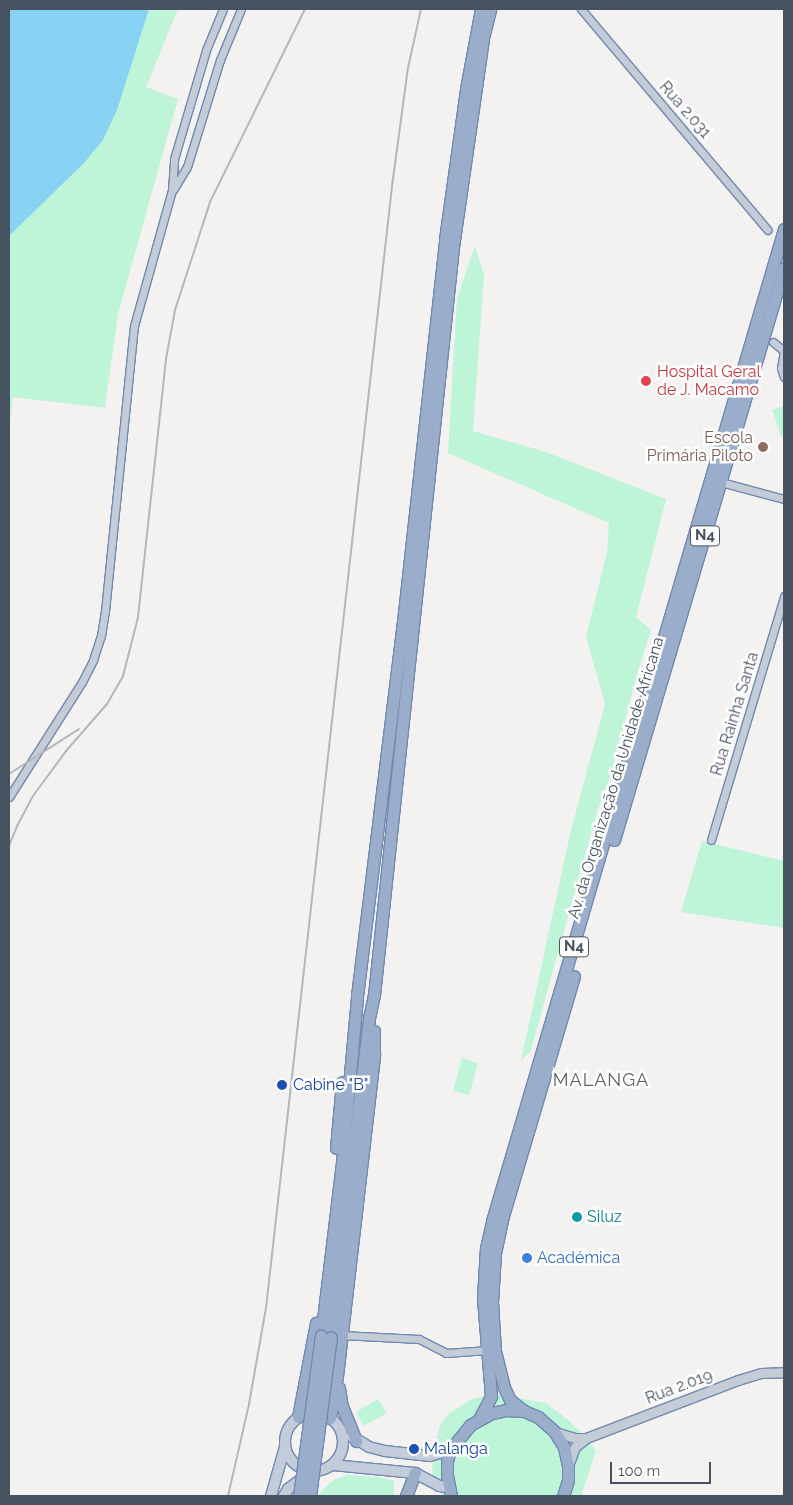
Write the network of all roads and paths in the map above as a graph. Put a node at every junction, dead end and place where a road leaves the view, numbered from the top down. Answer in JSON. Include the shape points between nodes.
{"nodes":[{"id":1,"x":223,"y":9,"type":"edge"},
{"id":2,"x":241,"y":9,"type":"edge"},
{"id":3,"x":481,"y":9,"type":"edge"},
{"id":4,"x":490,"y":9,"type":"edge"},
{"id":5,"x":498,"y":9,"type":"edge"},
{"id":6,"x":581,"y":9,"type":"edge"},
{"id":7,"x":476,"y":89,"type":"junction"},
{"id":8,"x":172,"y":190,"type":"junction"},
{"id":9,"x":784,"y":229,"type":"edge"},
{"id":10,"x":768,"y":230,"type":"dead end"},
{"id":11,"x":784,"y":268,"type":"edge"},
{"id":12,"x":773,"y":342,"type":"dead end"},
{"id":13,"x":784,"y":376,"type":"edge"},
{"id":14,"x":716,"y":481,"type":"junction"},
{"id":15,"x":784,"y":499,"type":"edge"},
{"id":16,"x":784,"y":596,"type":"edge"},
{"id":17,"x":9,"y":798,"type":"edge"},
{"id":18,"x":711,"y":840,"type":"dead end"},
{"id":19,"x":357,"y":996,"type":"junction"},
{"id":20,"x":331,"y":1336,"type":"junction"},
{"id":21,"x":488,"y":1350,"type":"junction"},
{"id":22,"x":784,"y":1372,"type":"edge"},
{"id":23,"x":337,"y":1376,"type":"junction"},
{"id":24,"x":524,"y":1411,"type":"junction"},
{"id":25,"x":298,"y":1417,"type":"junction"},
{"id":26,"x":479,"y":1419,"type":"junction"},
{"id":27,"x":334,"y":1422,"type":"junction"},
{"id":28,"x":554,"y":1431,"type":"junction"},
{"id":29,"x":586,"y":1438,"type":"junction"},
{"id":30,"x":356,"y":1441,"type":"junction"},
{"id":31,"x":285,"y":1445,"type":"junction"},
{"id":32,"x":450,"y":1450,"type":"junction"},
{"id":33,"x":333,"y":1465,"type":"junction"},
{"id":34,"x":568,"y":1466,"type":"junction"},
{"id":35,"x":310,"y":1471,"type":"junction"},
{"id":36,"x":415,"y":1473,"type":"junction"},
{"id":37,"x":450,"y":1492,"type":"edge"},
{"id":38,"x":271,"y":1496,"type":"edge"},
{"id":39,"x":284,"y":1496,"type":"edge"},
{"id":40,"x":299,"y":1496,"type":"edge"},
{"id":41,"x":310,"y":1496,"type":"edge"},
{"id":42,"x":406,"y":1496,"type":"edge"},
{"id":43,"x":563,"y":1496,"type":"edge"}],
"edges":[{"from":1,"to":8,"type":"street","via":[[206,50],[174,159]]},
{"from":2,"to":8,"type":"street","via":[[220,60],[187,167]]},
{"from":3,"to":19,"type":"highway","via":[[445,239]]},
{"from":4,"to":7,"type":"highway","via":[[482,38]]},
{"from":5,"to":7,"type":"highway"},
{"from":6,"to":10,"type":"street","name":"Rua 2.031"},
{"from":7,"to":20,"type":"highway","via":[[452,257],[374,995]]},
{"from":8,"to":17,"type":"street","via":[[134,326],[100,636],[82,682]]},
{"from":9,"to":14,"type":"highway","number":"N4","via":[[716,460]]},
{"from":11,"to":14,"type":"highway","name":"Av. da Organização da Unidade Africana","number":"N4"},
{"from":12,"to":13,"type":"street","via":[[784,351],[781,368]]},
{"from":14,"to":15,"type":"street"},
{"from":14,"to":21,"type":"highway","name":"Av. da Organização da Unidade Africana","number":"N4","via":[[492,1221],[483,1298]]},
{"from":14,"to":24,"type":"highway","name":"Av. da Organização da Unidade Africana","number":"N4","via":[[497,1244],[492,1302],[495,1351],[510,1400]]},
{"from":16,"to":18,"type":"street","name":"Rua Rainha Santa"},
{"from":19,"to":20,"type":"highway"},
{"from":19,"to":25,"type":"highway","via":[[339,1106],[316,1326]]},
{"from":20,"to":21,"type":"street","via":[[418,1339],[446,1353]]},
{"from":20,"to":23,"type":"highway"},
{"from":20,"to":40,"type":"highway","bridge":true},
{"from":20,"to":41,"type":"highway","bridge":true},
{"from":21,"to":26,"type":"highway","name":"Av. da Organização da Unidade Africana","number":"N4","via":[[491,1396]]},
{"from":22,"to":29,"type":"street","name":"Rua 2.019","via":[[761,1373],[738,1380]]},
{"from":23,"to":27,"type":"highway"},
{"from":23,"to":30,"type":"highway","via":[[340,1400]]},
{"from":24,"to":26,"type":"highway","via":[[506,1410]]},
{"from":24,"to":28,"type":"highway","name":"Av. da Organização da Unidade Africana","via":[[538,1417]]},
{"from":25,"to":27,"type":"main road","via":[[318,1413]]},
{"from":25,"to":31,"type":"main road","via":[[289,1426]]},
{"from":26,"to":32,"type":"highway"},
{"from":27,"to":30,"type":"main road"},
{"from":27,"to":33,"type":"main road","via":[[342,1446]]},
{"from":28,"to":29,"type":"street","via":[[569,1437]]},
{"from":28,"to":34,"type":"highway","via":[[564,1447]]},
{"from":29,"to":34,"type":"street","via":[[575,1447]]},
{"from":30,"to":32,"type":"main road","via":[[386,1451],[423,1456]]},
{"from":31,"to":35,"type":"main road","via":[[293,1463]]},
{"from":31,"to":38,"type":"main road"},
{"from":32,"to":37,"type":"highway","via":[[447,1461]]},
{"from":33,"to":35,"type":"main road"},
{"from":33,"to":36,"type":"main road"},
{"from":34,"to":43,"type":"highway"},
{"from":35,"to":39,"type":"main road"},
{"from":36,"to":37,"type":"main road"},
{"from":36,"to":42,"type":"highway"}]}
